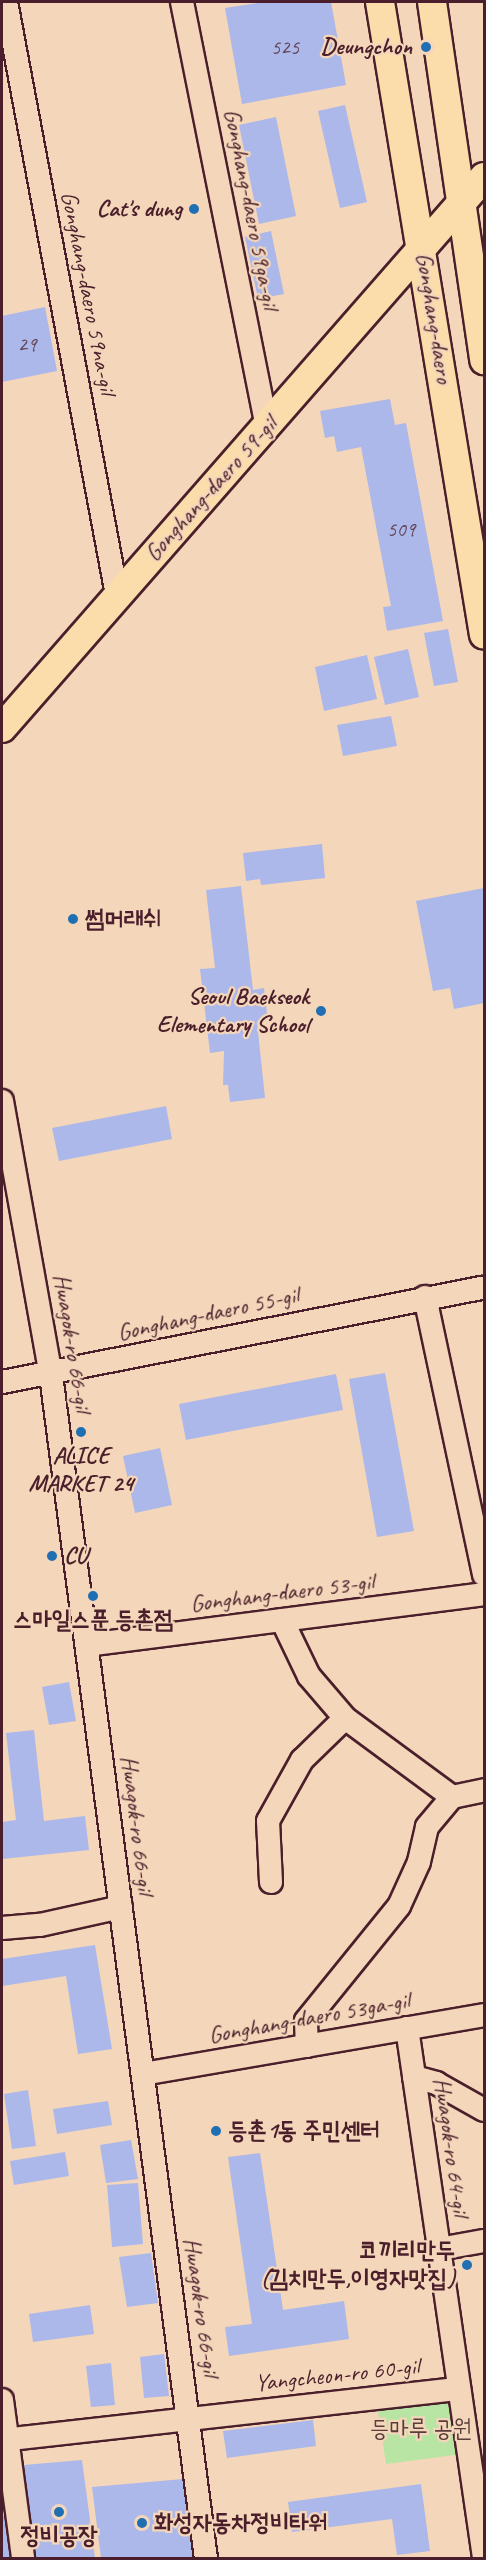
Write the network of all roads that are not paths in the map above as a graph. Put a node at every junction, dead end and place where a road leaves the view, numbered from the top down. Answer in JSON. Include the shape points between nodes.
{"nodes":[{"id":1,"x":6,"y":2,"type":"edge"},
{"id":2,"x":182,"y":2,"type":"edge"},
{"id":3,"x":380,"y":2,"type":"edge"},
{"id":4,"x":432,"y":2,"type":"edge"},
{"id":5,"x":484,"y":177,"type":"edge"},
{"id":6,"x":462,"y":203,"type":"junction"},
{"id":7,"x":424,"y":252,"type":"junction"},
{"id":8,"x":484,"y":360,"type":"edge"},
{"id":9,"x":267,"y":426,"type":"junction"},
{"id":10,"x":117,"y":595,"type":"junction"},
{"id":11,"x":484,"y":635,"type":"edge"},
{"id":12,"x":2,"y":728,"type":"edge"},
{"id":13,"x":2,"y":1101,"type":"edge"},
{"id":14,"x":484,"y":1287,"type":"edge"},
{"id":15,"x":425,"y":1297,"type":"junction"},
{"id":16,"x":51,"y":1375,"type":"junction"},
{"id":17,"x":2,"y":1382,"type":"edge"},
{"id":18,"x":484,"y":1575,"type":"edge"},
{"id":19,"x":484,"y":1594,"type":"edge"},
{"id":20,"x":282,"y":1620,"type":"junction"},
{"id":21,"x":87,"y":1645,"type":"junction"},
{"id":22,"x":345,"y":1718,"type":"junction"},
{"id":23,"x":484,"y":1790,"type":"edge"},
{"id":24,"x":452,"y":1797,"type":"junction"},
{"id":25,"x":271,"y":1882,"type":"dead end"},
{"id":26,"x":121,"y":1906,"type":"junction"},
{"id":27,"x":2,"y":1928,"type":"edge"},
{"id":28,"x":484,"y":2015,"type":"edge"},
{"id":29,"x":406,"y":2028,"type":"junction"},
{"id":30,"x":307,"y":2046,"type":"junction"},
{"id":31,"x":143,"y":2074,"type":"junction"},
{"id":32,"x":414,"y":2077,"type":"junction"},
{"id":33,"x":484,"y":2110,"type":"edge"},
{"id":34,"x":484,"y":2241,"type":"edge"},
{"id":35,"x":439,"y":2249,"type":"junction"},
{"id":36,"x":459,"y":2389,"type":"junction"},
{"id":37,"x":2,"y":2400,"type":"edge"},
{"id":38,"x":189,"y":2419,"type":"junction"},
{"id":39,"x":4,"y":2439,"type":"edge"},
{"id":40,"x":23,"y":2559,"type":"edge"},
{"id":41,"x":206,"y":2559,"type":"edge"},
{"id":42,"x":484,"y":2559,"type":"edge"}],
"edges":[{"from":1,"to":10,"type":"street","name":"Gonghang-daero 59na-gil"},
{"from":2,"to":9,"type":"street","name":"Gonghang-daero 59ga-gil"},
{"from":3,"to":7,"type":"main road","name":"Gonghang-daero"},
{"from":4,"to":6,"type":"main road","name":"Gonghang-daero"},
{"from":5,"to":6,"type":"main road","name":"Gonghang-daero 59-gil"},
{"from":6,"to":7,"type":"main road","name":"Gonghang-daero 59-gil"},
{"from":6,"to":8,"type":"main road","name":"Gonghang-daero"},
{"from":7,"to":9,"type":"main road","name":"Gonghang-daero 59-gil"},
{"from":7,"to":11,"type":"main road","name":"Gonghang-daero"},
{"from":9,"to":10,"type":"main road","name":"Gonghang-daero 59-gil"},
{"from":10,"to":12,"type":"main road","name":"Gonghang-daero 59-gil"},
{"from":13,"to":16,"type":"street","name":"Hwagok-ro 66-gil"},
{"from":14,"to":15,"type":"street","name":"Gonghang-daero 55-gil"},
{"from":15,"to":16,"type":"street","name":"Gonghang-daero 55-gil"},
{"from":15,"to":18,"type":"street"},
{"from":16,"to":17,"type":"street","name":"Gonghang-daero 55-gil"},
{"from":16,"to":21,"type":"street","name":"Hwagok-ro 66-gil"},
{"from":19,"to":20,"type":"street","name":"Gonghang-daero 53-gil"},
{"from":20,"to":21,"type":"street","name":"Gonghang-daero 53-gil"},
{"from":20,"to":22,"type":"street","via":[[309,1676]]},
{"from":21,"to":26,"type":"street","name":"Hwagok-ro 66-gil"},
{"from":22,"to":24,"type":"street"},
{"from":22,"to":25,"type":"street","via":[[302,1760],[268,1821]]},
{"from":23,"to":24,"type":"street"},
{"from":24,"to":30,"type":"street","via":[[428,1827],[419,1862],[399,1906],[306,2021]]},
{"from":26,"to":27,"type":"street","via":[[40,1925]]},
{"from":26,"to":31,"type":"street","name":"Hwagok-ro 66-gil"},
{"from":28,"to":29,"type":"street","name":"Gonghang-daero 53ga-gil"},
{"from":29,"to":30,"type":"street","name":"Gonghang-daero 53ga-gil"},
{"from":29,"to":32,"type":"street","name":"Hwagok-ro 64-gil"},
{"from":30,"to":31,"type":"street","name":"Gonghang-daero 53ga-gil"},
{"from":31,"to":38,"type":"street","name":"Hwagok-ro 66-gil"},
{"from":32,"to":33,"type":"street","via":[[436,2083]]},
{"from":32,"to":35,"type":"street","name":"Hwagok-ro 64-gil"},
{"from":34,"to":35,"type":"street"},
{"from":35,"to":36,"type":"street","name":"Hwagok-ro 64-gil"},
{"from":36,"to":38,"type":"street","name":"Yangcheon-ro 60-gil"},
{"from":36,"to":42,"type":"street","name":"Hwagok-ro 64-gil"},
{"from":37,"to":39,"type":"street"},
{"from":38,"to":39,"type":"street","name":"Yangcheon-ro 60-gil"},
{"from":38,"to":41,"type":"street","name":"Hwagok-ro 66-gil"},
{"from":39,"to":40,"type":"street"}]}
